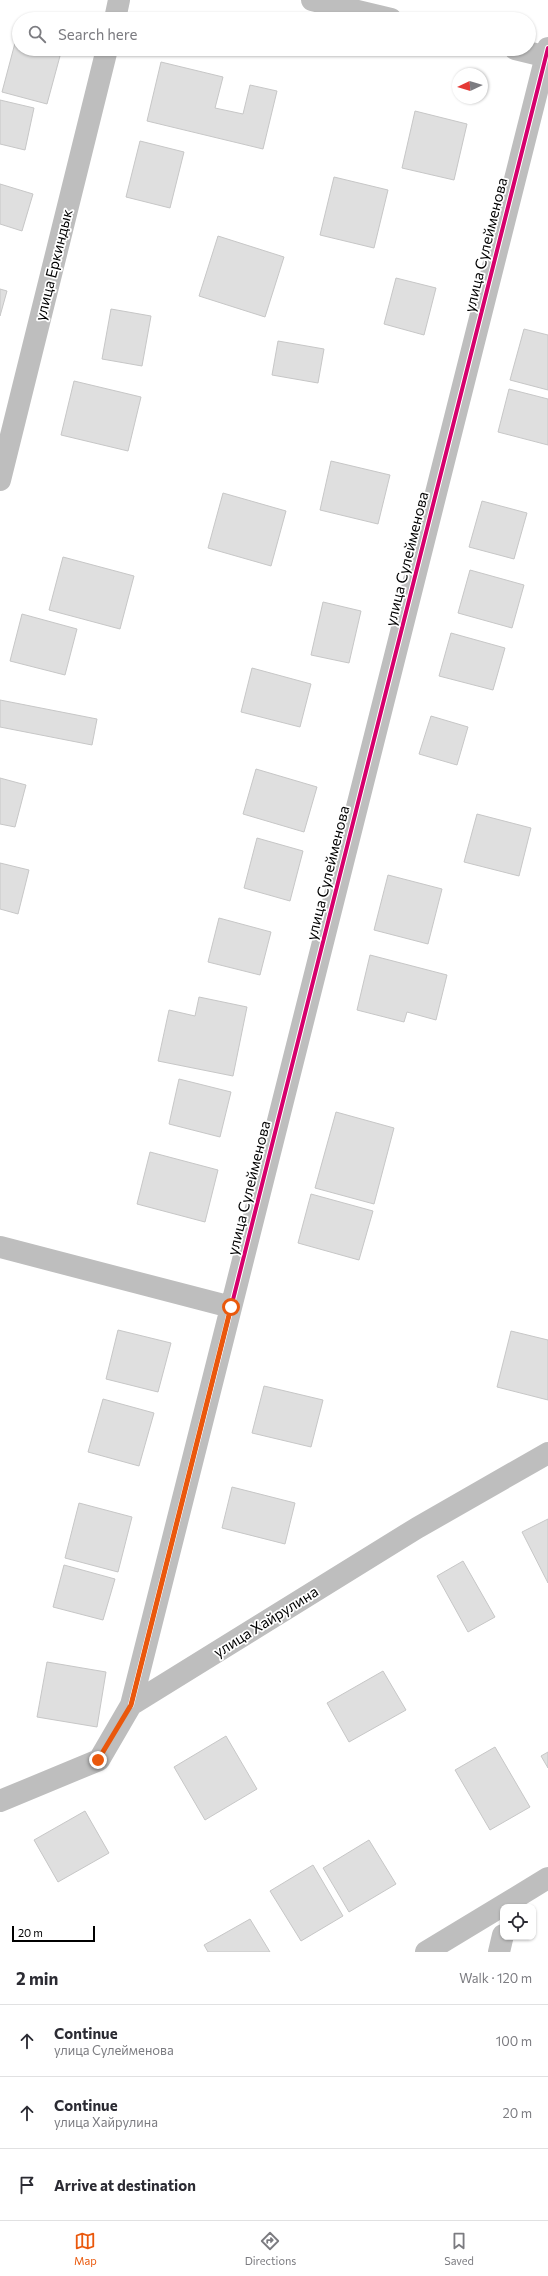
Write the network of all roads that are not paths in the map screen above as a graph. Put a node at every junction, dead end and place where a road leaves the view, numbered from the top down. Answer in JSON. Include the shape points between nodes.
{"nodes":[{"id":1,"x":120,"y":0,"type":"edge"},
{"id":2,"x":312,"y":0,"type":"edge"},
{"id":3,"x":117,"y":12,"type":"edge"},
{"id":4,"x":362,"y":12,"type":"edge"},
{"id":5,"x":536,"y":52,"type":"edge"},
{"id":6,"x":547,"y":54,"type":"edge"},
{"id":7,"x":105,"y":56,"type":"edge"},
{"id":8,"x":0,"y":480,"type":"edge"},
{"id":9,"x":0,"y":1247,"type":"edge"},
{"id":10,"x":231,"y":1307,"type":"junction"},
{"id":11,"x":548,"y":1453,"type":"edge"},
{"id":12,"x":131,"y":1705,"type":"junction"},
{"id":13,"x":0,"y":1801,"type":"edge"},
{"id":14,"x":548,"y":1878,"type":"edge"},
{"id":15,"x":510,"y":1904,"type":"edge"},
{"id":16,"x":500,"y":1910,"type":"edge"},
{"id":17,"x":502,"y":1940,"type":"edge"},
{"id":18,"x":426,"y":1952,"type":"edge"},
{"id":19,"x":499,"y":1952,"type":"edge"}],
"edges":[{"from":1,"to":3,"type":"street"},
{"from":2,"to":4,"type":"street"},
{"from":5,"to":6,"type":"street"},
{"from":6,"to":10,"type":"street","name":"улица Сулейменова"},
{"from":7,"to":8,"type":"street","name":"улица Еркиндык"},
{"from":9,"to":10,"type":"street"},
{"from":10,"to":12,"type":"street","name":"улица Сулейменова"},
{"from":11,"to":12,"type":"street","name":"улица Хайрулина","via":[[417,1528]]},
{"from":12,"to":13,"type":"street","name":"улица Хайрулина","via":[[98,1760]]},
{"from":14,"to":15,"type":"street"},
{"from":16,"to":18,"type":"street"},
{"from":17,"to":19,"type":"street"}]}
